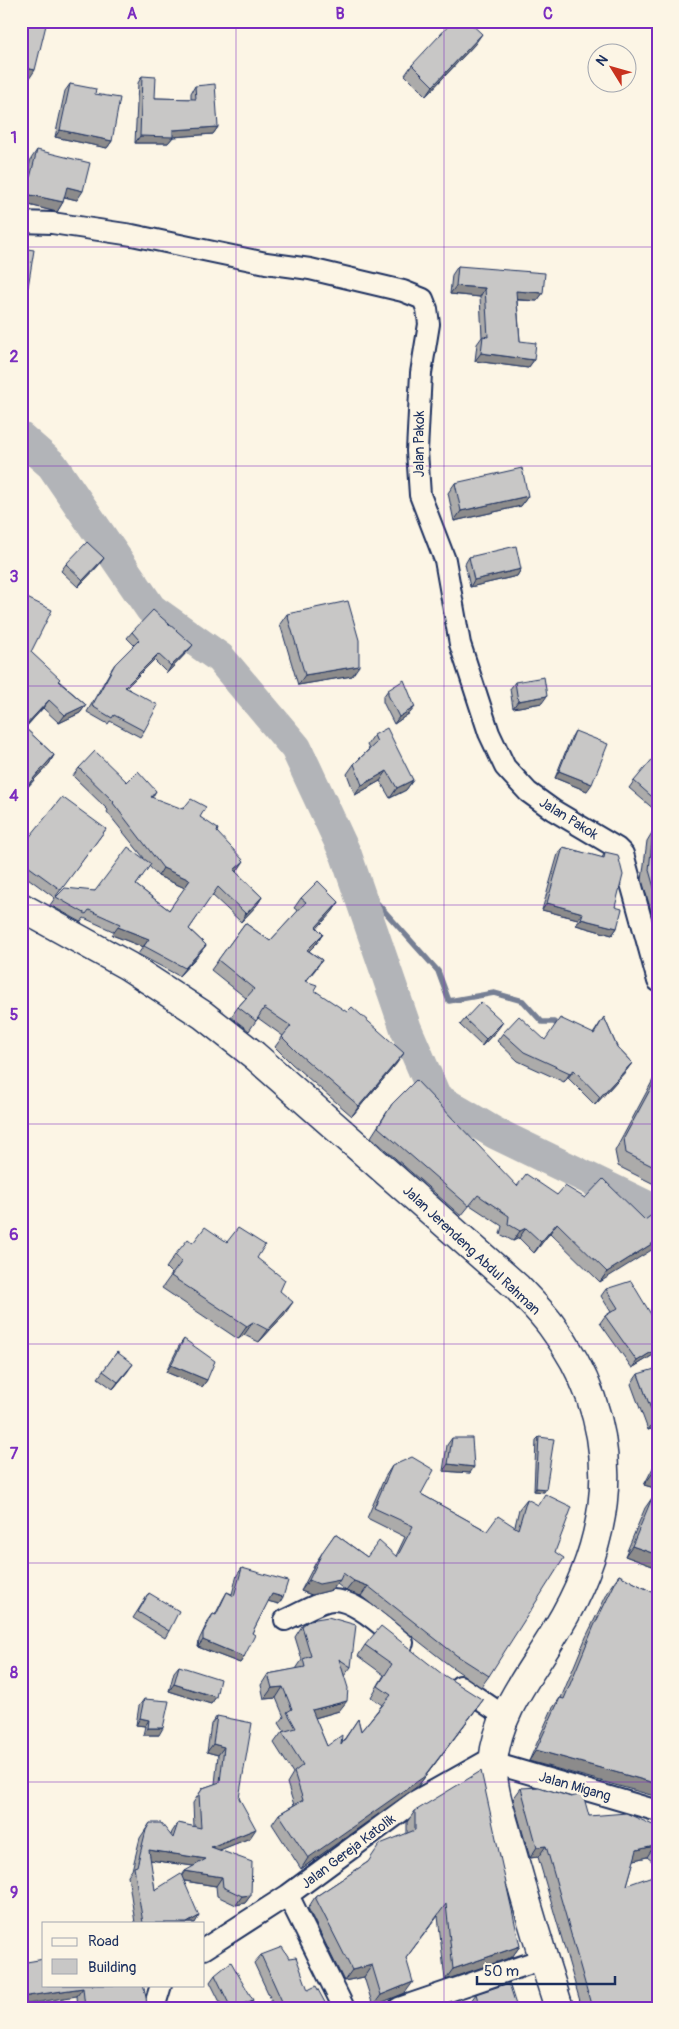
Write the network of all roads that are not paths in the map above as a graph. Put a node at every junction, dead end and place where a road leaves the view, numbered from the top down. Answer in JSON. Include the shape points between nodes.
{"nodes":[{"id":1,"x":21,"y":222,"type":"edge"},
{"id":2,"x":21,"y":907,"type":"edge"},
{"id":3,"x":658,"y":980,"type":"edge"},
{"id":4,"x":285,"y":1620,"type":"dead end"},
{"id":5,"x":420,"y":1657,"type":"edge"},
{"id":6,"x":442,"y":1674,"type":"edge"},
{"id":7,"x":504,"y":1716,"type":"junction"},
{"id":8,"x":494,"y":1760,"type":"junction"},
{"id":9,"x":658,"y":1811,"type":"edge"},
{"id":10,"x":288,"y":1895,"type":"junction"},
{"id":11,"x":205,"y":1948,"type":"edge"},
{"id":12,"x":543,"y":1958,"type":"junction"},
{"id":13,"x":161,"y":1986,"type":"edge"},
{"id":14,"x":154,"y":2008,"type":"edge"},
{"id":15,"x":344,"y":2008,"type":"edge"},
{"id":16,"x":399,"y":2008,"type":"edge"},
{"id":17,"x":559,"y":2008,"type":"edge"}],
"edges":[{"from":1,"to":3,"type":"street","name":"Jalan Pakok","via":[[119,233],[310,269],[404,291],[423,299],[429,324],[421,373],[417,451],[420,494],[447,567],[460,644],[489,733],[505,766],[528,792],[620,851],[625,859]]},
{"from":2,"to":7,"type":"highway","name":"Jalan Jerendeng Abdul Rahman","via":[[128,966],[188,1004],[254,1055],[492,1264],[541,1313],[562,1340],[587,1388],[602,1438],[605,1490],[600,1526],[582,1582]]},
{"from":4,"to":5,"type":"street","via":[[328,1601],[339,1600],[358,1608]]},
{"from":6,"to":7,"type":"street"},
{"from":7,"to":8,"type":"highway","name":"Jalan Jerendeng Abdul Rahman"},
{"from":8,"to":9,"type":"street","name":"Jalan Migang"},
{"from":8,"to":10,"type":"street","name":"Jalan Gereja Katolik","via":[[414,1802]]},
{"from":8,"to":12,"type":"highway","name":"Jalan Jerendeng Abdul Rahman","via":[[498,1802]]},
{"from":10,"to":11,"type":"street","name":"Jalan Gereja Katolik"},
{"from":10,"to":15,"type":"street"},
{"from":12,"to":16,"type":"street"},
{"from":12,"to":17,"type":"highway","name":"Jalan Jerendeng Abdul Rahman"},
{"from":13,"to":14,"type":"street"}]}
